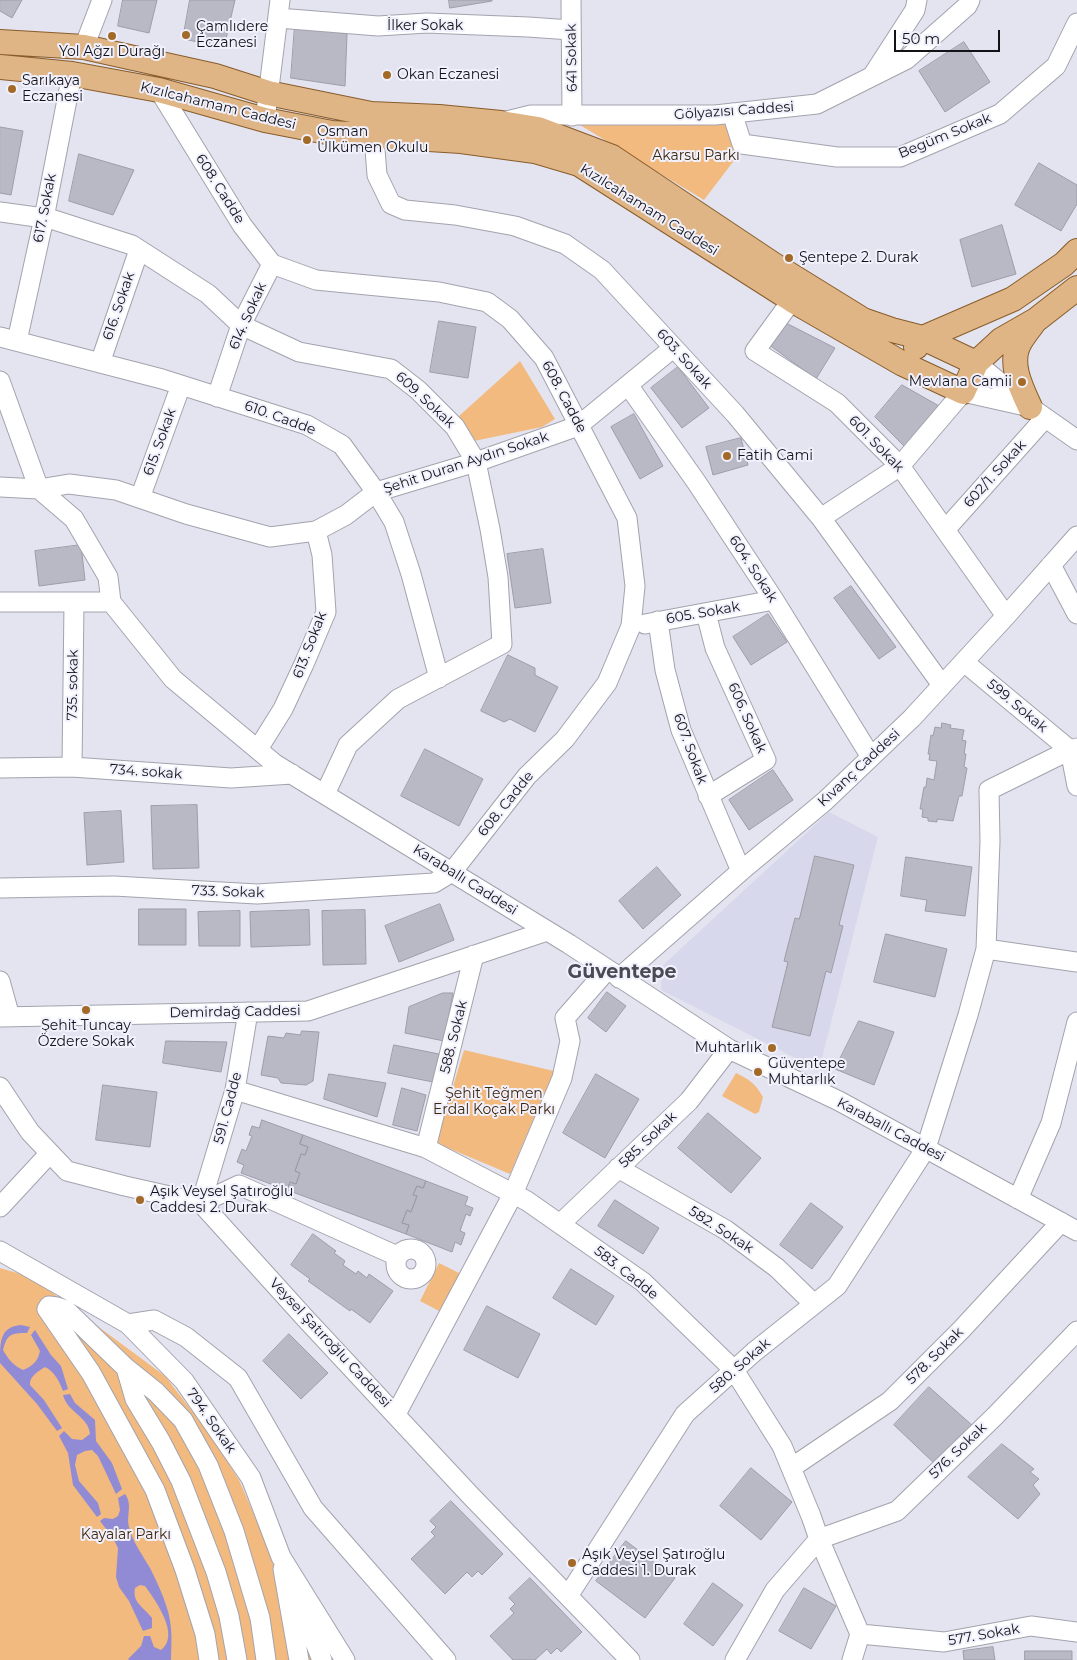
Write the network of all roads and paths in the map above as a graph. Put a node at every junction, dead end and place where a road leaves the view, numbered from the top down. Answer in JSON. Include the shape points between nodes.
{"nodes":[{"id":1,"x":102,"y":0,"type":"edge"},
{"id":2,"x":571,"y":0,"type":"edge"},
{"id":3,"x":917,"y":0,"type":"edge"},
{"id":4,"x":970,"y":0,"type":"edge"},
{"id":5,"x":279,"y":9,"type":"edge"},
{"id":6,"x":1077,"y":23,"type":"edge"},
{"id":7,"x":571,"y":30,"type":"junction"},
{"id":8,"x":0,"y":42,"type":"edge"},
{"id":9,"x":84,"y":47,"type":"junction"},
{"id":10,"x":0,"y":67,"type":"edge"},
{"id":11,"x":72,"y":74,"type":"junction"},
{"id":12,"x":872,"y":76,"type":"junction"},
{"id":13,"x":159,"y":90,"type":"junction"},
{"id":14,"x":268,"y":93,"type":"junction"},
{"id":15,"x":732,"y":113,"type":"junction"},
{"id":16,"x":572,"y":116,"type":"junction"},
{"id":17,"x":265,"y":120,"type":"junction"},
{"id":18,"x":502,"y":123,"type":"junction"},
{"id":19,"x":374,"y":136,"type":"junction"},
{"id":20,"x":0,"y":212,"type":"edge"},
{"id":21,"x":44,"y":218,"type":"junction"},
{"id":22,"x":139,"y":250,"type":"junction"},
{"id":23,"x":1077,"y":251,"type":"edge"},
{"id":24,"x":272,"y":264,"type":"junction"},
{"id":25,"x":1077,"y":288,"type":"edge"},
{"id":26,"x":792,"y":300,"type":"junction"},
{"id":27,"x":1036,"y":320,"type":"junction"},
{"id":28,"x":241,"y":325,"type":"junction"},
{"id":29,"x":923,"y":338,"type":"junction"},
{"id":30,"x":8,"y":339,"type":"edge"},
{"id":31,"x":673,"y":348,"type":"junction"},
{"id":32,"x":100,"y":363,"type":"junction"},
{"id":33,"x":976,"y":363,"type":"junction"},
{"id":34,"x":903,"y":364,"type":"junction"},
{"id":35,"x":0,"y":381,"type":"edge"},
{"id":36,"x":180,"y":385,"type":"junction"},
{"id":37,"x":628,"y":385,"type":"junction"},
{"id":38,"x":963,"y":392,"type":"junction"},
{"id":39,"x":217,"y":397,"type":"junction"},
{"id":40,"x":1038,"y":412,"type":"junction"},
{"id":41,"x":578,"y":426,"type":"junction"},
{"id":42,"x":1077,"y":440,"type":"edge"},
{"id":43,"x":476,"y":462,"type":"junction"},
{"id":44,"x":900,"y":466,"type":"junction"},
{"id":45,"x":0,"y":487,"type":"edge"},
{"id":46,"x":39,"y":488,"type":"junction"},
{"id":47,"x":376,"y":492,"type":"junction"},
{"id":48,"x":140,"y":498,"type":"junction"},
{"id":49,"x":821,"y":518,"type":"junction"},
{"id":50,"x":945,"y":530,"type":"junction"},
{"id":51,"x":316,"y":531,"type":"junction"},
{"id":52,"x":1077,"y":536,"type":"edge"},
{"id":53,"x":1051,"y":565,"type":"junction"},
{"id":54,"x":774,"y":600,"type":"junction"},
{"id":55,"x":0,"y":602,"type":"edge"},
{"id":56,"x":74,"y":602,"type":"junction"},
{"id":57,"x":111,"y":602,"type":"junction"},
{"id":58,"x":706,"y":613,"type":"junction"},
{"id":59,"x":1077,"y":614,"type":"edge"},
{"id":60,"x":1006,"y":616,"type":"junction"},
{"id":61,"x":658,"y":621,"type":"junction"},
{"id":62,"x":632,"y":626,"type":"junction"},
{"id":63,"x":964,"y":662,"type":"junction"},
{"id":64,"x":439,"y":678,"type":"junction"},
{"id":65,"x":942,"y":686,"type":"junction"},
{"id":66,"x":258,"y":749,"type":"junction"},
{"id":67,"x":1073,"y":749,"type":"edge"},
{"id":68,"x":871,"y":757,"type":"junction"},
{"id":69,"x":72,"y":767,"type":"junction"},
{"id":70,"x":0,"y":768,"type":"edge"},
{"id":71,"x":292,"y":774,"type":"junction"},
{"id":72,"x":1077,"y":786,"type":"edge"},
{"id":73,"x":325,"y":794,"type":"junction"},
{"id":74,"x":708,"y":796,"type":"junction"},
{"id":75,"x":740,"y":871,"type":"junction"},
{"id":76,"x":452,"y":872,"type":"junction"},
{"id":77,"x":0,"y":888,"type":"edge"},
{"id":78,"x":548,"y":930,"type":"junction"},
{"id":79,"x":986,"y":949,"type":"junction"},
{"id":80,"x":474,"y":955,"type":"junction"},
{"id":81,"x":1077,"y":962,"type":"edge"},
{"id":82,"x":613,"y":974,"type":"junction"},
{"id":83,"x":0,"y":981,"type":"edge"},
{"id":84,"x":248,"y":1012,"type":"junction"},
{"id":85,"x":5,"y":1017,"type":"edge"},
{"id":86,"x":1077,"y":1022,"type":"edge"},
{"id":87,"x":729,"y":1049,"type":"junction"},
{"id":88,"x":0,"y":1087,"type":"edge"},
{"id":89,"x":234,"y":1090,"type":"junction"},
{"id":90,"x":426,"y":1148,"type":"junction"},
{"id":91,"x":926,"y":1148,"type":"junction"},
{"id":92,"x":50,"y":1153,"type":"junction"},
{"id":93,"x":618,"y":1168,"type":"junction"},
{"id":94,"x":513,"y":1194,"type":"junction"},
{"id":95,"x":1018,"y":1199,"type":"junction"},
{"id":96,"x":201,"y":1203,"type":"junction"},
{"id":97,"x":0,"y":1207,"type":"edge"},
{"id":98,"x":560,"y":1224,"type":"junction"},
{"id":99,"x":1069,"y":1227,"type":"edge"},
{"id":100,"x":0,"y":1251,"type":"edge"},
{"id":101,"x":398,"y":1256,"type":"dead end"},
{"id":102,"x":814,"y":1304,"type":"junction"},
{"id":103,"x":128,"y":1324,"type":"junction"},
{"id":104,"x":1077,"y":1331,"type":"edge"},
{"id":105,"x":126,"y":1368,"type":"junction"},
{"id":106,"x":734,"y":1370,"type":"junction"},
{"id":107,"x":396,"y":1414,"type":"junction"},
{"id":108,"x":791,"y":1468,"type":"junction"},
{"id":109,"x":818,"y":1540,"type":"junction"},
{"id":110,"x":281,"y":1557,"type":"junction"},
{"id":111,"x":568,"y":1596,"type":"junction"},
{"id":112,"x":1077,"y":1632,"type":"edge"},
{"id":113,"x":860,"y":1634,"type":"junction"},
{"id":114,"x":209,"y":1660,"type":"edge"},
{"id":115,"x":237,"y":1660,"type":"edge"},
{"id":116,"x":266,"y":1660,"type":"edge"},
{"id":117,"x":299,"y":1660,"type":"edge"},
{"id":118,"x":322,"y":1660,"type":"edge"},
{"id":119,"x":345,"y":1660,"type":"edge"},
{"id":120,"x":446,"y":1660,"type":"edge"},
{"id":121,"x":630,"y":1660,"type":"edge"},
{"id":122,"x":735,"y":1660,"type":"edge"},
{"id":123,"x":852,"y":1660,"type":"edge"}],
"edges":[{"from":1,"to":9,"type":"street"},
{"from":2,"to":7,"type":"street","name":"641 Sokak"},
{"from":3,"to":12,"type":"street","via":[[915,10]]},
{"from":4,"to":12,"type":"street","name":"Gölyazısı Caddesi","via":[[907,59]]},
{"from":5,"to":7,"type":"street","name":"İlker Sokak","via":[[378,26],[427,23]]},
{"from":5,"to":14,"type":"street"},
{"from":6,"to":15,"type":"street","name":"Begüm Sokak","via":[[1056,66],[1000,114],[900,157],[837,157],[742,144]]},
{"from":7,"to":16,"type":"street","name":"641 Sokak"},
{"from":8,"to":9,"type":"main road","name":"Kızılcahamam Caddesi"},
{"from":9,"to":14,"type":"main road","name":"Kızılcahamam Caddesi","via":[[215,76]]},
{"from":10,"to":11,"type":"main road","name":"Kızılcahamam Caddesi"},
{"from":11,"to":13,"type":"main road","name":"Kızılcahamam Caddesi"},
{"from":11,"to":21,"type":"street","name":"617. Sokak"},
{"from":12,"to":15,"type":"street","name":"Gölyazısı Caddesi","via":[[816,104]]},
{"from":13,"to":17,"type":"main road","name":"Kızılcahamam Caddesi"},
{"from":13,"to":24,"type":"street","name":"608. Cadde","via":[[242,225]]},
{"from":14,"to":17,"type":"street"},
{"from":14,"to":18,"type":"main road","name":"Kızılcahamam Caddesi","via":[[371,114]]},
{"from":15,"to":16,"type":"street","name":"Gölyazısı Caddesi"},
{"from":16,"to":18,"type":"street","name":"Gölyazısı Caddesi","via":[[531,116]]},
{"from":17,"to":19,"type":"main road","name":"Kızılcahamam Caddesi","via":[[332,133]]},
{"from":18,"to":29,"type":"main road","name":"Kızılcahamam Caddesi","via":[[538,128],[612,156],[774,265],[863,320]]},
{"from":19,"to":26,"type":"main road","name":"Kızılcahamam Caddesi","via":[[461,141],[525,150],[579,164]]},
{"from":19,"to":31,"type":"street","name":"603. Sokak","via":[[377,175],[391,204],[405,210],[455,214],[515,226],[565,244],[602,270]]},
{"from":20,"to":21,"type":"street","name":"609. Sokak"},
{"from":21,"to":22,"type":"street","name":"609. Sokak","via":[[132,245]]},
{"from":21,"to":30,"type":"street","name":"617. Sokak"},
{"from":22,"to":28,"type":"street","name":"609. Sokak","via":[[208,294]]},
{"from":22,"to":32,"type":"street","name":"616. Sokak"},
{"from":23,"to":29,"type":"main road","via":[[1064,264],[1013,299]]},
{"from":24,"to":28,"type":"street","name":"614. Sokak"},
{"from":24,"to":41,"type":"street","name":"608. Cadde","via":[[316,280],[439,292],[488,302],[510,319],[544,358]]},
{"from":25,"to":27,"type":"main road"},
{"from":26,"to":34,"type":"main road","name":"Kızılcahamam Caddesi"},
{"from":26,"to":44,"type":"street","name":"601. Sokak","via":[[755,351],[836,404]]},
{"from":27,"to":33,"type":"main road","via":[[1001,340]]},
{"from":27,"to":40,"type":"main road","via":[[1018,343],[1016,360],[1017,380]]},
{"from":28,"to":39,"type":"street","name":"614. Sokak"},
{"from":28,"to":43,"type":"street","name":"609. Sokak","via":[[299,352],[391,369],[418,390],[455,427]]},
{"from":29,"to":33,"type":"main road","name":"Kızılcahamam Caddesi"},
{"from":29,"to":34,"type":"main road"},
{"from":30,"to":32,"type":"street","name":"610. Cadde"},
{"from":31,"to":37,"type":"street","name":"Şehit Duran Aydın Sokak"},
{"from":31,"to":49,"type":"street","name":"603. Sokak","via":[[735,414]]},
{"from":32,"to":36,"type":"street","name":"610. Cadde"},
{"from":33,"to":38,"type":"main road"},
{"from":33,"to":40,"type":"street"},
{"from":34,"to":38,"type":"main road","name":"Kızılcahamam Caddesi"},
{"from":35,"to":46,"type":"street"},
{"from":36,"to":39,"type":"street","name":"610. Cadde"},
{"from":36,"to":48,"type":"street","name":"615. Sokak"},
{"from":37,"to":41,"type":"street","name":"Şehit Duran Aydın Sokak"},
{"from":37,"to":54,"type":"street","name":"604. Sokak"},
{"from":38,"to":40,"type":"street"},
{"from":38,"to":44,"type":"street"},
{"from":39,"to":47,"type":"street","name":"610. Cadde","via":[[307,425],[342,445]]},
{"from":40,"to":42,"type":"street"},
{"from":40,"to":50,"type":"street","name":"602/1. Sokak"},
{"from":41,"to":43,"type":"street","name":"Şehit Duran Aydın Sokak"},
{"from":41,"to":62,"type":"street","name":"608. Cadde","via":[[627,518],[635,586]]},
{"from":43,"to":47,"type":"street","name":"Şehit Duran Aydın Sokak"},
{"from":43,"to":64,"type":"street","name":"609. Sokak","via":[[498,577],[502,644]]},
{"from":44,"to":49,"type":"street"},
{"from":44,"to":50,"type":"street","name":"601. Sokak"},
{"from":45,"to":46,"type":"street","name":"Şehit Duran Aydın Sokak"},
{"from":46,"to":48,"type":"street","name":"Şehit Duran Aydın Sokak","via":[[69,484],[116,490]]},
{"from":46,"to":57,"type":"street","via":[[74,519],[108,577]]},
{"from":47,"to":51,"type":"street","name":"Şehit Duran Aydın Sokak","via":[[346,515]]},
{"from":47,"to":64,"type":"street","name":"610. Cadde","via":[[394,522]]},
{"from":48,"to":51,"type":"street","name":"Şehit Duran Aydın Sokak","via":[[270,537]]},
{"from":49,"to":65,"type":"street","name":"603. Sokak"},
{"from":50,"to":60,"type":"street","name":"601. Sokak"},
{"from":51,"to":66,"type":"street","name":"613. Sokak","via":[[322,554],[326,612],[282,710]]},
{"from":52,"to":53,"type":"street","name":"Kıvanç Caddesi"},
{"from":53,"to":59,"type":"street"},
{"from":53,"to":60,"type":"street","name":"Kıvanç Caddesi"},
{"from":54,"to":58,"type":"street","name":"605. Sokak"},
{"from":54,"to":68,"type":"street","name":"604. Sokak"},
{"from":55,"to":56,"type":"street"},
{"from":56,"to":57,"type":"street"},
{"from":56,"to":69,"type":"street","name":"735. sokak"},
{"from":57,"to":66,"type":"street","name":"Karaballı Caddesi","via":[[173,678]]},
{"from":58,"to":61,"type":"street","name":"605. Sokak"},
{"from":58,"to":74,"type":"street","name":"606. Sokak","via":[[715,648],[766,760]]},
{"from":60,"to":63,"type":"street","name":"Kıvanç Caddesi"},
{"from":61,"to":62,"type":"street","name":"605. Sokak"},
{"from":61,"to":74,"type":"street","name":"607. Sokak","via":[[665,670],[681,730]]},
{"from":62,"to":76,"type":"street","name":"608. Cadde","via":[[607,683],[565,739],[528,776]]},
{"from":63,"to":65,"type":"street","name":"Kıvanç Caddesi"},
{"from":63,"to":67,"type":"street","name":"599. Sokak"},
{"from":64,"to":73,"type":"street","name":"609. Sokak","via":[[398,699],[348,744]]},
{"from":65,"to":68,"type":"street","name":"Kıvanç Caddesi"},
{"from":66,"to":71,"type":"street","name":"Karaballı Caddesi"},
{"from":67,"to":72,"type":"street"},
{"from":67,"to":79,"type":"street","name":"580. Sokak","via":[[989,790]]},
{"from":68,"to":75,"type":"street","name":"Kıvanç Caddesi","via":[[825,801]]},
{"from":69,"to":70,"type":"street","name":"734. sokak"},
{"from":69,"to":71,"type":"street","name":"734. sokak","via":[[231,778]]},
{"from":71,"to":73,"type":"street","name":"Karaballı Caddesi"},
{"from":73,"to":76,"type":"street","name":"Karaballı Caddesi"},
{"from":74,"to":75,"type":"street","name":"607. Sokak"},
{"from":75,"to":82,"type":"street","name":"Kıvanç Caddesi"},
{"from":76,"to":77,"type":"street","name":"733. Sokak","via":[[434,883],[257,894],[114,886]]},
{"from":76,"to":78,"type":"street","name":"Karaballı Caddesi"},
{"from":78,"to":80,"type":"street","name":"Demirdağ Caddesi"},
{"from":78,"to":82,"type":"street","name":"Karaballı Caddesi"},
{"from":79,"to":81,"type":"street"},
{"from":79,"to":91,"type":"street","name":"580. Sokak"},
{"from":80,"to":84,"type":"street","name":"Demirdağ Caddesi","via":[[308,1011]]},
{"from":80,"to":90,"type":"street","name":"588. Sokak"},
{"from":82,"to":87,"type":"street","name":"Karaballı Caddesi"},
{"from":82,"to":94,"type":"street","name":"Kıvanç Caddesi","via":[[565,1018],[570,1041],[562,1078]]},
{"from":83,"to":85,"type":"street"},
{"from":84,"to":85,"type":"street","name":"Demirdağ Caddesi"},
{"from":84,"to":89,"type":"street","name":"591. Cadde"},
{"from":86,"to":95,"type":"street","via":[[1051,1123]]},
{"from":87,"to":91,"type":"street","name":"Karaballı Caddesi","via":[[839,1101]]},
{"from":87,"to":93,"type":"street","name":"585. Sokak","via":[[689,1101]]},
{"from":88,"to":92,"type":"street","via":[[30,1132]]},
{"from":89,"to":90,"type":"street","name":"583. Cadde"},
{"from":89,"to":96,"type":"street","name":"591. Cadde"},
{"from":90,"to":94,"type":"street","name":"583. Cadde"},
{"from":91,"to":95,"type":"street","name":"Karaballı Caddesi"},
{"from":91,"to":102,"type":"street","name":"580. Sokak","via":[[837,1286]]},
{"from":92,"to":96,"type":"street","via":[[67,1171]]},
{"from":92,"to":97,"type":"street"},
{"from":93,"to":98,"type":"street","name":"585. Sokak"},
{"from":93,"to":102,"type":"street","name":"582. Sokak","via":[[726,1230],[777,1268]]},
{"from":94,"to":98,"type":"street","name":"583. Cadde"},
{"from":94,"to":107,"type":"street"},
{"from":95,"to":99,"type":"street","name":"Karaballı Caddesi"},
{"from":96,"to":101,"type":"street","via":[[239,1185]]},
{"from":96,"to":107,"type":"street","name":"Veysel Şatıroğlu Caddesi"},
{"from":98,"to":106,"type":"street","name":"583. Cadde","via":[[643,1282]]},
{"from":99,"to":108,"type":"street","name":"578. Sokak","via":[[890,1401]]},
{"from":100,"to":103,"type":"street","name":"794. Sokak"},
{"from":102,"to":106,"type":"street","name":"580. Sokak"},
{"from":103,"to":110,"type":"street","name":"794. Sokak","via":[[184,1381],[251,1478]]},
{"from":103,"to":120,"type":"street","via":[[154,1320],[186,1337],[238,1378],[313,1508]]},
{"from":104,"to":109,"type":"street","name":"576. Sokak","via":[[896,1511]]},
{"from":105,"to":114,"type":"street","via":[[66,1310],[49,1306],[47,1309],[53,1321],[91,1373],[155,1490],[185,1570],[205,1634]]},
{"from":105,"to":115,"type":"street","via":[[135,1400],[181,1481],[216,1572]]},
{"from":105,"to":116,"type":"street","via":[[183,1420],[208,1465],[234,1531],[260,1618]]},
{"from":106,"to":108,"type":"street","name":"583. Cadde","via":[[782,1446]]},
{"from":106,"to":111,"type":"street","name":"580. Sokak","via":[[685,1414]]},
{"from":107,"to":111,"type":"street","name":"Veysel Şatıroğlu Caddesi","via":[[470,1496]]},
{"from":108,"to":109,"type":"street","name":"583. Cadde"},
{"from":109,"to":113,"type":"street","name":"583. Cadde"},
{"from":109,"to":122,"type":"street","via":[[775,1590]]},
{"from":110,"to":117,"type":"street"},
{"from":110,"to":118,"type":"street"},
{"from":110,"to":119,"type":"street","name":"794. Sokak"},
{"from":111,"to":121,"type":"street","name":"Veysel Şatıroğlu Caddesi"},
{"from":112,"to":113,"type":"street","name":"577. Sokak","via":[[1031,1626],[944,1642]]},
{"from":113,"to":123,"type":"street"}]}
